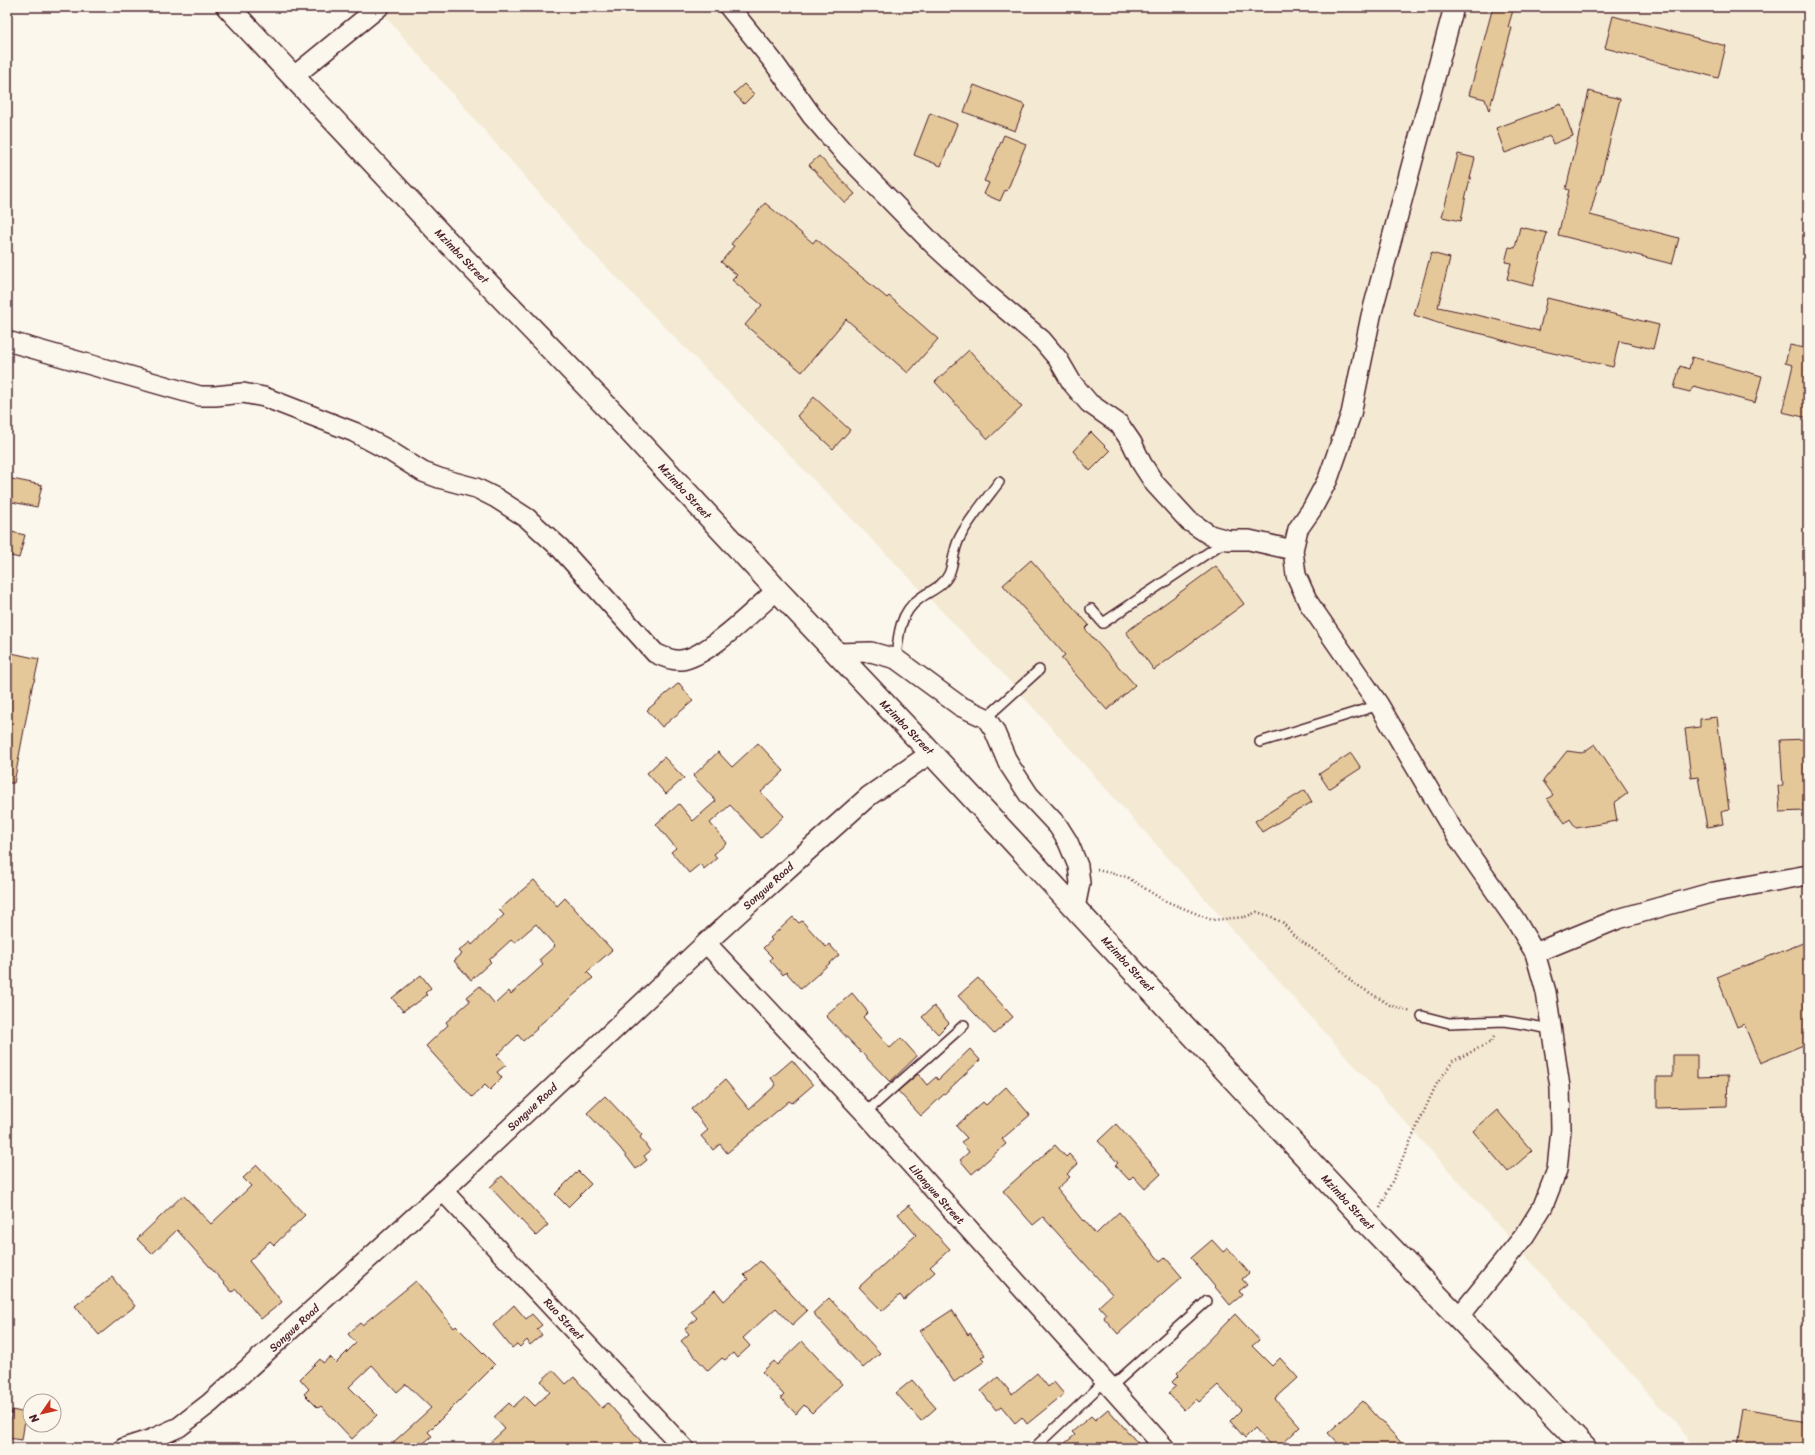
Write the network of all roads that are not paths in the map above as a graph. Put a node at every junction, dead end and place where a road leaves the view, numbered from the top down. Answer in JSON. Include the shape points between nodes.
{"nodes":[{"id":1,"x":228,"y":7,"type":"edge"},
{"id":2,"x":379,"y":7,"type":"edge"},
{"id":3,"x":729,"y":7,"type":"edge"},
{"id":4,"x":1454,"y":7,"type":"edge"},
{"id":5,"x":293,"y":77,"type":"junction"},
{"id":6,"x":7,"y":341,"type":"edge"},
{"id":7,"x":999,"y":482,"type":"dead end"},
{"id":8,"x":1228,"y":540,"type":"junction"},
{"id":9,"x":1293,"y":550,"type":"junction"},
{"id":10,"x":777,"y":590,"type":"junction"},
{"id":11,"x":1091,"y":608,"type":"dead end"},
{"id":12,"x":836,"y":653,"type":"junction"},
{"id":13,"x":896,"y":659,"type":"junction"},
{"id":14,"x":1039,"y":670,"type":"dead end"},
{"id":15,"x":1379,"y":705,"type":"junction"},
{"id":16,"x":986,"y":718,"type":"junction"},
{"id":17,"x":1260,"y":742,"type":"dead end"},
{"id":18,"x":931,"y":753,"type":"junction"},
{"id":19,"x":1808,"y":875,"type":"edge"},
{"id":20,"x":1075,"y":908,"type":"junction"},
{"id":21,"x":706,"y":943,"type":"junction"},
{"id":22,"x":1535,"y":953,"type":"junction"},
{"id":23,"x":1422,"y":1016,"type":"road end"},
{"id":24,"x":964,"y":1025,"type":"dead end"},
{"id":25,"x":1551,"y":1029,"type":"junction"},
{"id":26,"x":865,"y":1113,"type":"junction"},
{"id":27,"x":443,"y":1191,"type":"junction"},
{"id":28,"x":1207,"y":1301,"type":"dead end"},
{"id":29,"x":1459,"y":1317,"type":"junction"},
{"id":30,"x":1108,"y":1384,"type":"junction"},
{"id":31,"x":124,"y":1448,"type":"edge"},
{"id":32,"x":683,"y":1448,"type":"edge"},
{"id":33,"x":1034,"y":1448,"type":"edge"},
{"id":34,"x":1165,"y":1448,"type":"edge"},
{"id":35,"x":1585,"y":1448,"type":"edge"}],
"edges":[{"from":1,"to":5,"type":"main road","name":"Mzimba Street"},
{"from":2,"to":5,"type":"street"},
{"from":3,"to":8,"type":"street","via":[[772,60],[812,116],[847,156],[936,247],[1042,340],[1058,359],[1072,383],[1090,403],[1118,424],[1155,484],[1189,521],[1210,535]]},
{"from":4,"to":9,"type":"street","via":[[1371,316],[1351,414],[1328,480],[1298,529]]},
{"from":5,"to":10,"type":"main road","name":"Mzimba Street","via":[[611,411]]},
{"from":6,"to":10,"type":"street","via":[[200,396],[243,393],[264,397],[354,432],[423,472],[476,488],[527,518],[560,548],[655,653],[667,659],[680,660],[707,650]]},
{"from":7,"to":13,"type":"lane","via":[[959,538],[949,575],[940,587],[918,600],[908,611],[898,630]]},
{"from":8,"to":9,"type":"street","via":[[1248,540]]},
{"from":8,"to":11,"type":"lane","via":[[1103,624]]},
{"from":9,"to":15,"type":"street","via":[[1296,576],[1308,602]]},
{"from":10,"to":12,"type":"main road","name":"Mzimba Street"},
{"from":12,"to":13,"type":"street","via":[[871,652]]},
{"from":12,"to":18,"type":"main road","name":"Mzimba Street"},
{"from":13,"to":16,"type":"street","via":[[960,706]]},
{"from":14,"to":16,"type":"lane"},
{"from":15,"to":17,"type":"lane"},
{"from":15,"to":22,"type":"street","via":[[1454,832],[1516,921]]},
{"from":16,"to":20,"type":"street","via":[[1008,763],[1029,795],[1058,826],[1068,842],[1078,866],[1080,883]]},
{"from":18,"to":20,"type":"main road","name":"Mzimba Street"},
{"from":18,"to":21,"type":"street","name":"Songwe Road","via":[[869,796]]},
{"from":19,"to":22,"type":"street","via":[[1706,894],[1618,919]]},
{"from":20,"to":29,"type":"main road","name":"Mzimba Street","via":[[1367,1223]]},
{"from":21,"to":26,"type":"street","name":"Lilongwe Street"},
{"from":21,"to":27,"type":"street","name":"Songwe Road"},
{"from":22,"to":25,"type":"street","via":[[1546,992]]},
{"from":23,"to":25,"type":"lane","via":[[1450,1023],[1505,1021]]},
{"from":24,"to":26,"type":"lane"},
{"from":25,"to":29,"type":"street","via":[[1560,1087],[1561,1129],[1557,1170],[1543,1206],[1525,1234]]},
{"from":26,"to":30,"type":"street","name":"Lilongwe Street"},
{"from":27,"to":31,"type":"street","name":"Songwe Road","via":[[210,1403],[179,1427]]},
{"from":27,"to":32,"type":"street","name":"Ruo Street"},
{"from":28,"to":30,"type":"lane"},
{"from":29,"to":35,"type":"main road","name":"Mzimba Street"},
{"from":30,"to":33,"type":"lane"},
{"from":30,"to":34,"type":"street","name":"Lilongwe Street"}]}
